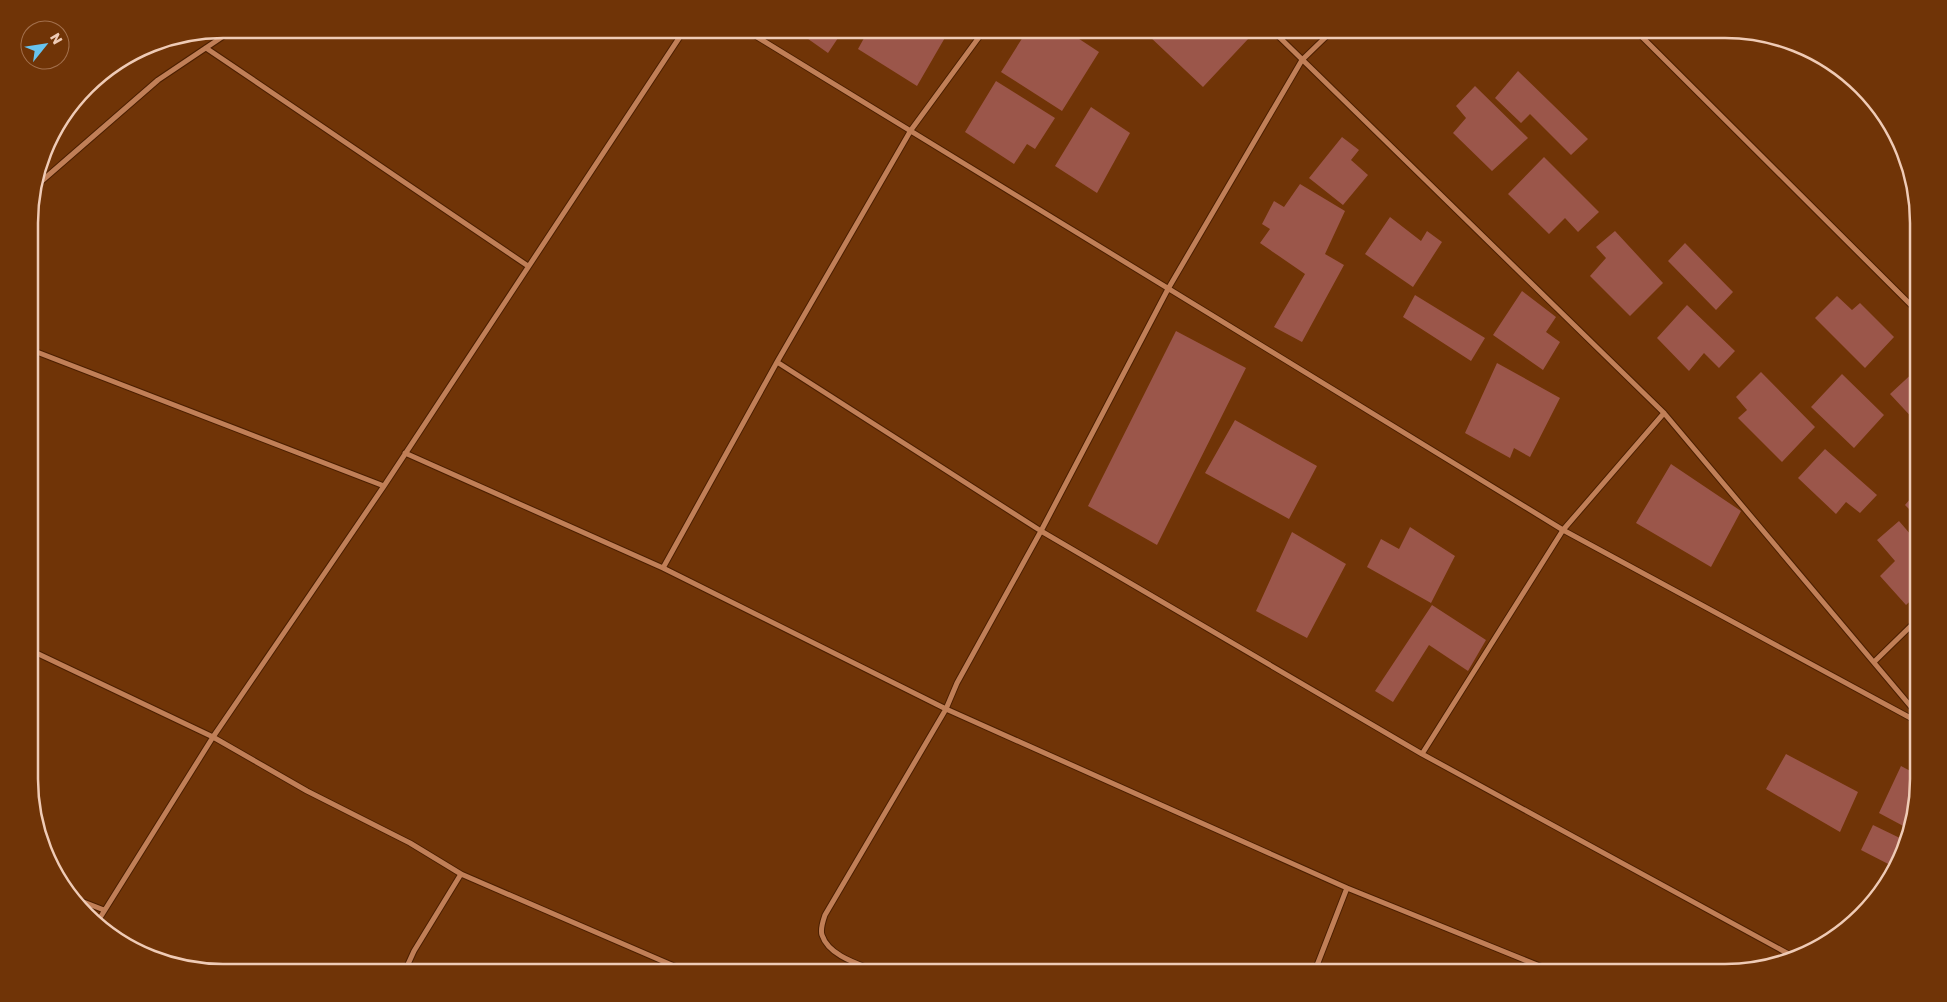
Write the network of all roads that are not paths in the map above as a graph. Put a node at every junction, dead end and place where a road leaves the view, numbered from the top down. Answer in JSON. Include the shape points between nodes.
{"nodes":[{"id":1,"x":221,"y":38,"type":"edge"},
{"id":2,"x":679,"y":38,"type":"edge"},
{"id":3,"x":759,"y":38,"type":"edge"},
{"id":4,"x":978,"y":38,"type":"edge"},
{"id":5,"x":1280,"y":38,"type":"edge"},
{"id":6,"x":1325,"y":38,"type":"edge"},
{"id":7,"x":1643,"y":38,"type":"edge"},
{"id":8,"x":206,"y":48,"type":"junction"},
{"id":9,"x":1302,"y":60,"type":"junction"},
{"id":10,"x":911,"y":130,"type":"junction"},
{"id":11,"x":43,"y":180,"type":"edge"},
{"id":12,"x":528,"y":266,"type":"junction"},
{"id":13,"x":1168,"y":289,"type":"junction"},
{"id":14,"x":1910,"y":304,"type":"edge"},
{"id":15,"x":38,"y":352,"type":"edge"},
{"id":16,"x":777,"y":362,"type":"junction"},
{"id":17,"x":1664,"y":413,"type":"junction"},
{"id":18,"x":405,"y":452,"type":"junction"},
{"id":19,"x":384,"y":486,"type":"junction"},
{"id":20,"x":1563,"y":530,"type":"junction"},
{"id":21,"x":1041,"y":531,"type":"junction"},
{"id":22,"x":663,"y":568,"type":"junction"},
{"id":23,"x":1910,"y":627,"type":"edge"},
{"id":24,"x":38,"y":654,"type":"edge"},
{"id":25,"x":1874,"y":662,"type":"junction"},
{"id":26,"x":1910,"y":705,"type":"edge"},
{"id":27,"x":946,"y":709,"type":"junction"},
{"id":28,"x":1910,"y":718,"type":"edge"},
{"id":29,"x":213,"y":737,"type":"junction"},
{"id":30,"x":1422,"y":754,"type":"junction"},
{"id":31,"x":461,"y":874,"type":"junction"},
{"id":32,"x":1347,"y":888,"type":"junction"},
{"id":33,"x":86,"y":903,"type":"edge"},
{"id":34,"x":104,"y":910,"type":"junction"},
{"id":35,"x":100,"y":917,"type":"edge"},
{"id":36,"x":1788,"y":953,"type":"edge"},
{"id":37,"x":408,"y":964,"type":"edge"},
{"id":38,"x":669,"y":964,"type":"edge"},
{"id":39,"x":861,"y":964,"type":"edge"},
{"id":40,"x":1317,"y":964,"type":"edge"},
{"id":41,"x":1535,"y":964,"type":"edge"}],
"edges":[{"from":1,"to":8,"type":"street"},
{"from":2,"to":12,"type":"street"},
{"from":3,"to":10,"type":"street"},
{"from":4,"to":10,"type":"street"},
{"from":5,"to":9,"type":"street"},
{"from":6,"to":9,"type":"street"},
{"from":7,"to":14,"type":"street"},
{"from":8,"to":11,"type":"street","via":[[158,80]]},
{"from":8,"to":12,"type":"street"},
{"from":9,"to":13,"type":"street"},
{"from":9,"to":17,"type":"street"},
{"from":10,"to":13,"type":"street"},
{"from":10,"to":16,"type":"street"},
{"from":12,"to":18,"type":"street"},
{"from":13,"to":20,"type":"street"},
{"from":13,"to":21,"type":"street"},
{"from":15,"to":19,"type":"street"},
{"from":16,"to":21,"type":"street"},
{"from":16,"to":22,"type":"street"},
{"from":17,"to":20,"type":"street"},
{"from":17,"to":25,"type":"street"},
{"from":18,"to":19,"type":"street"},
{"from":18,"to":22,"type":"street"},
{"from":19,"to":29,"type":"street"},
{"from":20,"to":28,"type":"street"},
{"from":20,"to":30,"type":"street"},
{"from":21,"to":27,"type":"street","via":[[957,683]]},
{"from":21,"to":30,"type":"street"},
{"from":22,"to":27,"type":"street"},
{"from":23,"to":25,"type":"street"},
{"from":24,"to":29,"type":"street"},
{"from":25,"to":26,"type":"street"},
{"from":27,"to":32,"type":"street"},
{"from":27,"to":39,"type":"street","via":[[822,923],[821,934],[827,945],[836,953]]},
{"from":29,"to":31,"type":"street"},
{"from":29,"to":34,"type":"street"},
{"from":30,"to":36,"type":"street"},
{"from":31,"to":37,"type":"street"},
{"from":31,"to":38,"type":"street"},
{"from":32,"to":40,"type":"street"},
{"from":32,"to":41,"type":"street"},
{"from":33,"to":34,"type":"street"},
{"from":34,"to":35,"type":"street"}]}
